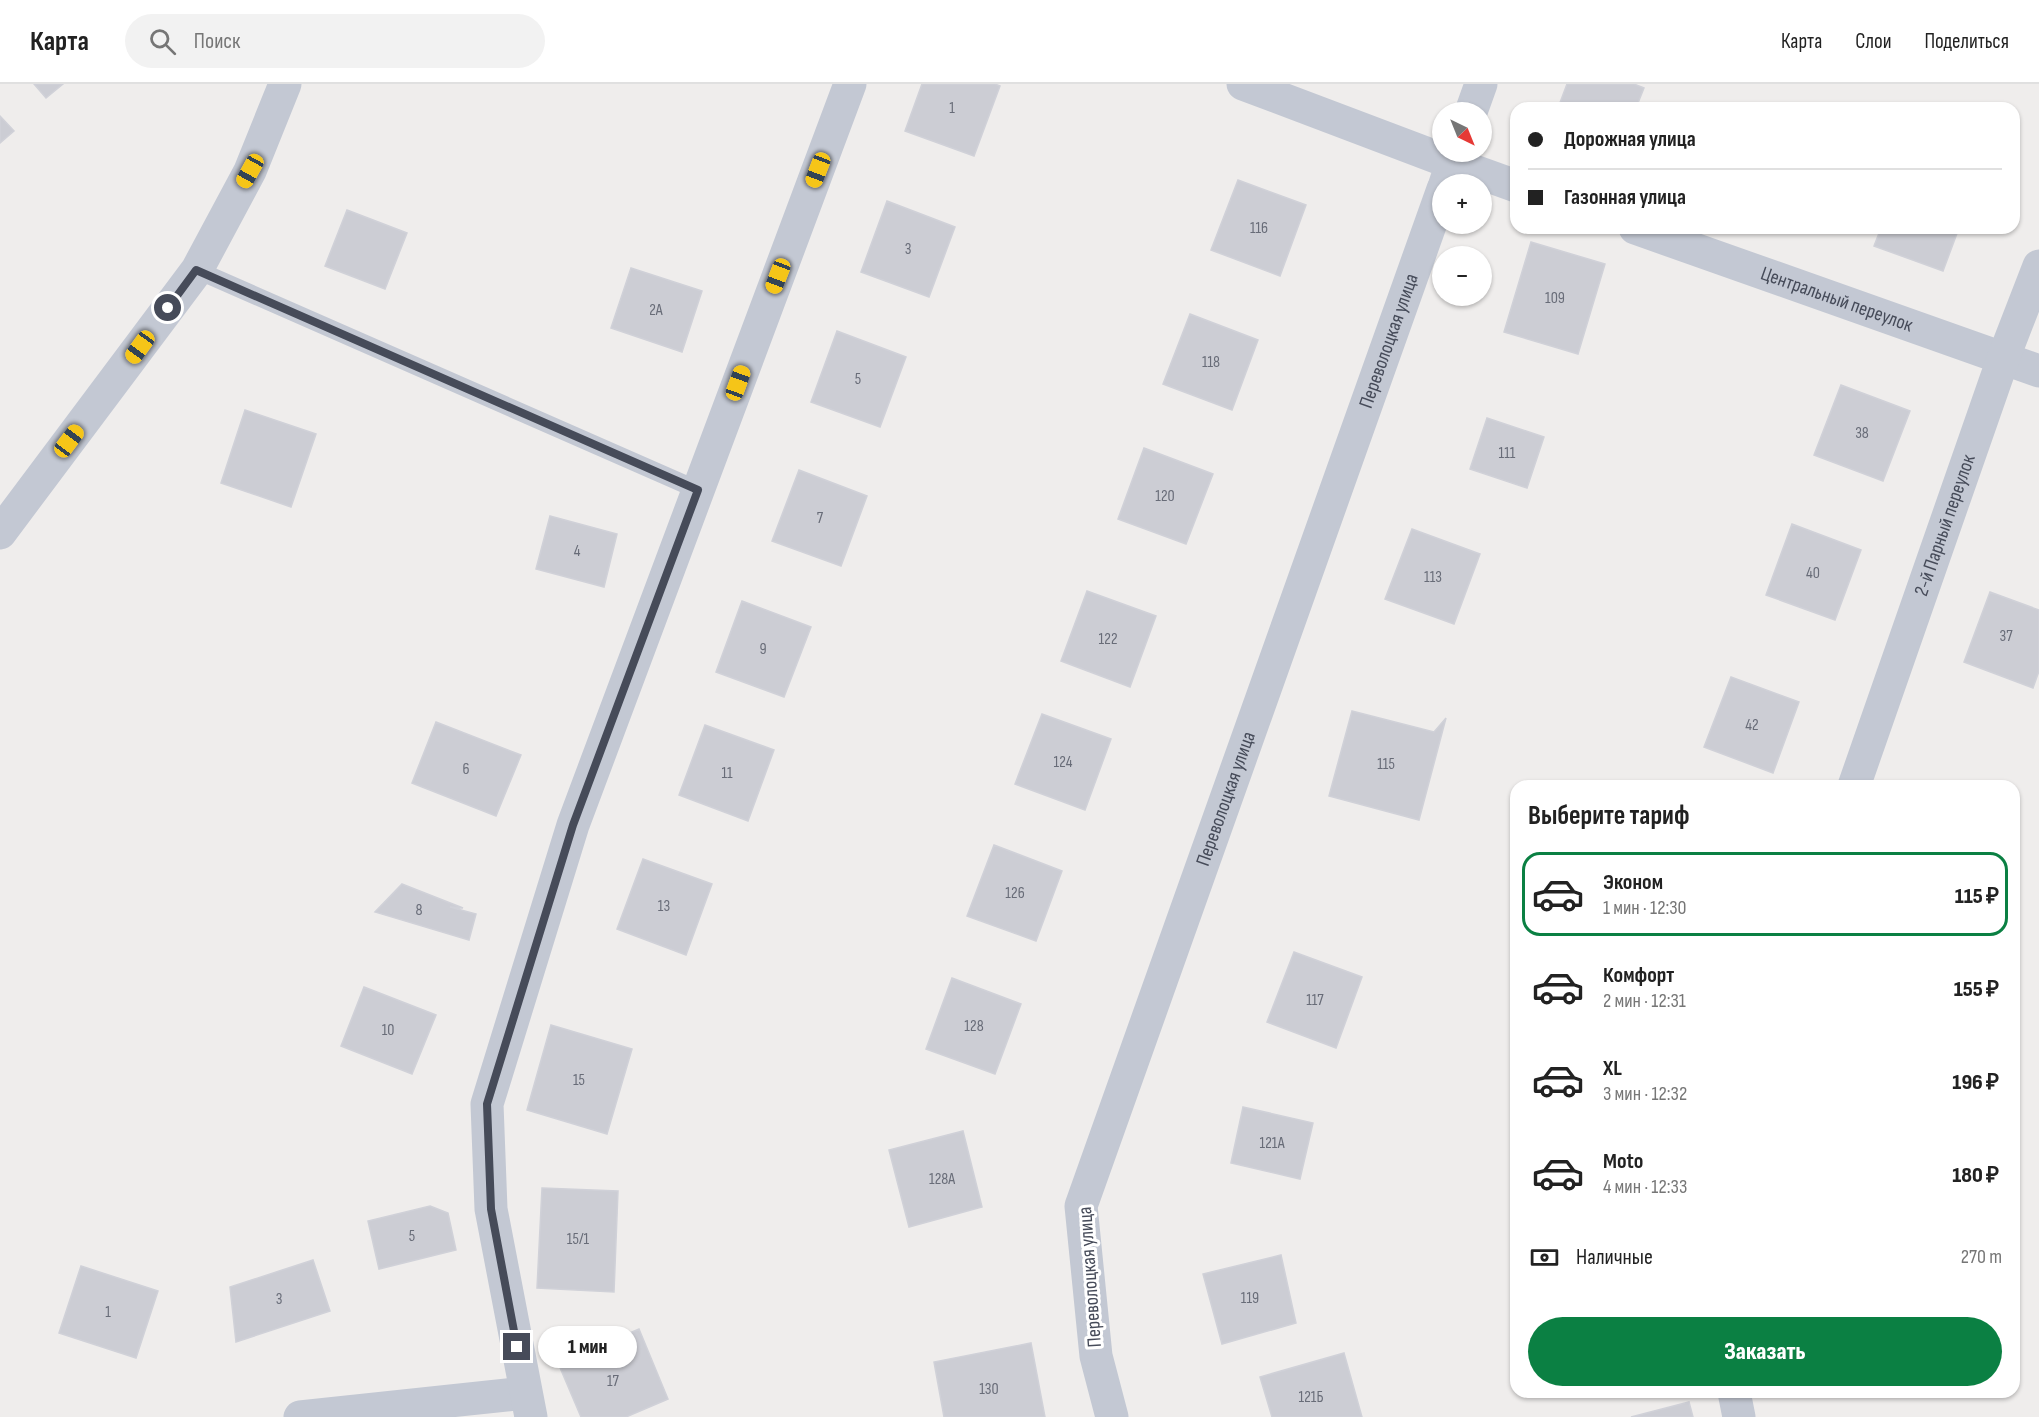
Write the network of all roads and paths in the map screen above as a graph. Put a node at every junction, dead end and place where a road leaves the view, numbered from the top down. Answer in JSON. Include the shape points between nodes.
{"nodes":[{"id":1,"x":285,"y":84,"type":"edge"},
{"id":2,"x":850,"y":84,"type":"edge"},
{"id":3,"x":1243,"y":84,"type":"edge"},
{"id":4,"x":1481,"y":84,"type":"edge"},
{"id":5,"x":1475,"y":102,"type":"edge"},
{"id":6,"x":1449,"y":172,"type":"edge"},
{"id":7,"x":1510,"y":185,"type":"edge"},
{"id":8,"x":1652,"y":234,"type":"edge"},
{"id":9,"x":2039,"y":266,"type":"edge"},
{"id":10,"x":196,"y":270,"type":"junction"},
{"id":11,"x":2004,"y":359,"type":"junction"},
{"id":12,"x":2039,"y":371,"type":"edge"},
{"id":13,"x":698,"y":490,"type":"junction"},
{"id":14,"x":0,"y":533,"type":"edge"},
{"id":15,"x":1856,"y":780,"type":"edge"},
{"id":16,"x":1735,"y":1398,"type":"edge"},
{"id":17,"x":528,"y":1405,"type":"edge"},
{"id":18,"x":300,"y":1417,"type":"edge"},
{"id":19,"x":1112,"y":1417,"type":"edge"},
{"id":20,"x":1739,"y":1417,"type":"edge"}],
"edges":[{"from":1,"to":10,"type":"street","via":[[250,171]]},
{"from":2,"to":13,"type":"street"},
{"from":3,"to":6,"type":"street"},
{"from":4,"to":5,"type":"street"},
{"from":6,"to":7,"type":"street"},
{"from":6,"to":19,"type":"street","name":"Переволоцкая улица","via":[[1081,1206],[1096,1356]]},
{"from":8,"to":11,"type":"street","name":"Центральный переулок"},
{"from":9,"to":11,"type":"street","name":"2-й Парный переулок"},
{"from":10,"to":13,"type":"lane"},
{"from":10,"to":14,"type":"street"},
{"from":11,"to":12,"type":"street","name":"Центральный переулок"},
{"from":11,"to":15,"type":"street","name":"2-й Парный переулок"},
{"from":13,"to":17,"type":"street","via":[[573,825],[487,1104],[491,1209]]},
{"from":16,"to":20,"type":"street"},
{"from":17,"to":18,"type":"street"}]}
